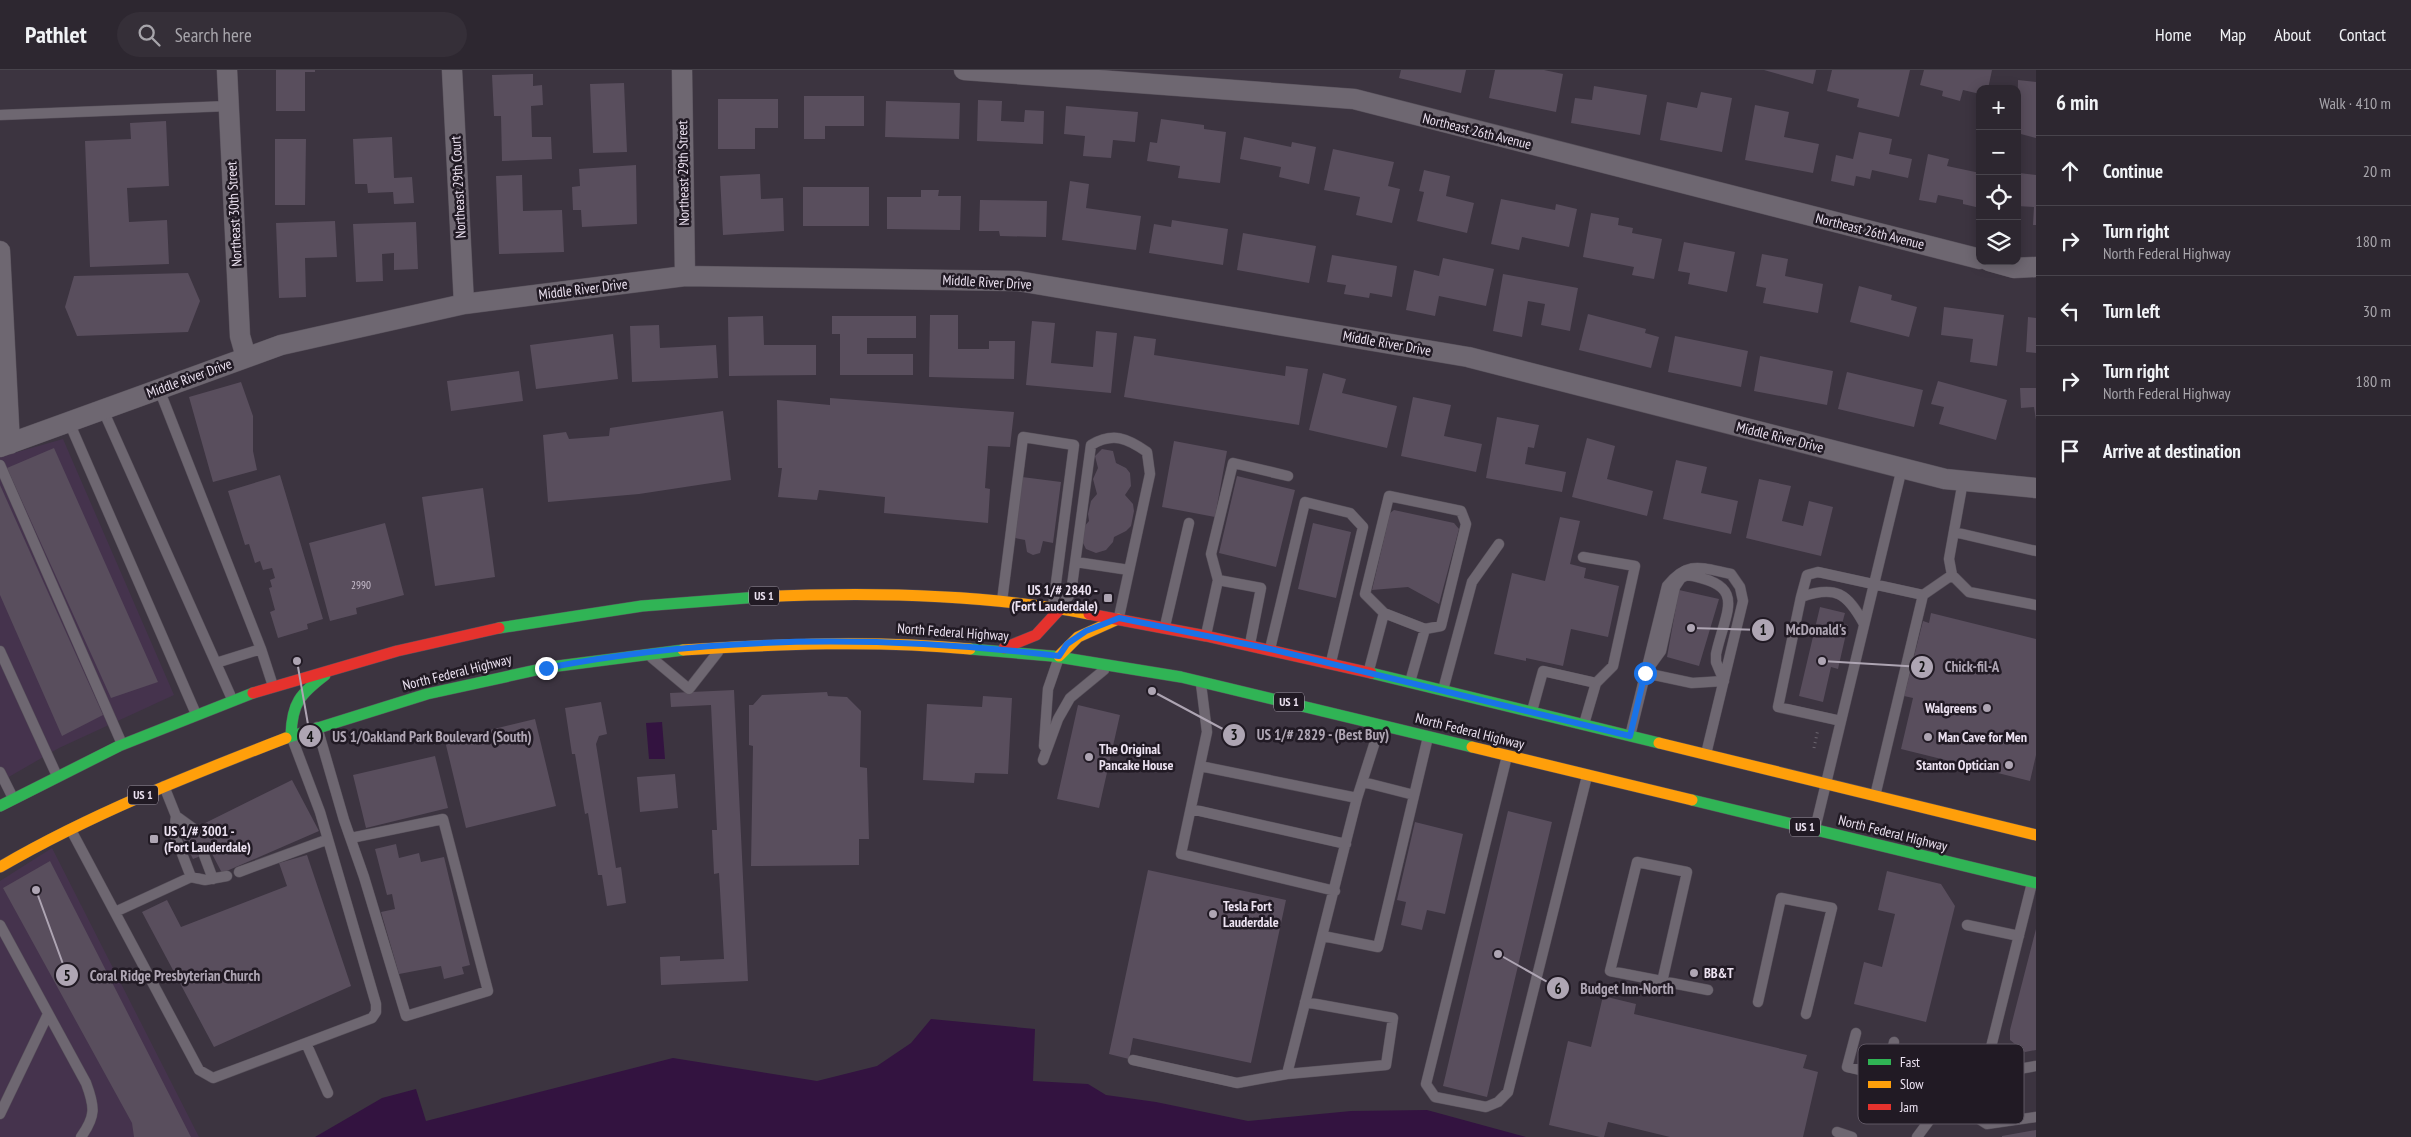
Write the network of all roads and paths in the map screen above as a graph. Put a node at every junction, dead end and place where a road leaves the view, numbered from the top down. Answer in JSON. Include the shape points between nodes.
{"nodes":[{"id":1,"x":227,"y":70,"type":"edge"},
{"id":2,"x":452,"y":70,"type":"edge"},
{"id":3,"x":682,"y":70,"type":"edge"},
{"id":4,"x":964,"y":70,"type":"edge"},
{"id":5,"x":229,"y":106,"type":"junction"},
{"id":6,"x":0,"y":115,"type":"edge"},
{"id":7,"x":0,"y":251,"type":"edge"},
{"id":8,"x":1976,"y":258,"type":"edge"},
{"id":9,"x":2003,"y":265,"type":"edge"},
{"id":10,"x":2036,"y":267,"type":"edge"},
{"id":11,"x":685,"y":276,"type":"junction"},
{"id":12,"x":464,"y":304,"type":"junction"},
{"id":13,"x":2,"y":315,"type":"edge"},
{"id":14,"x":246,"y":357,"type":"junction"},
{"id":15,"x":3,"y":364,"type":"edge"},
{"id":16,"x":159,"y":389,"type":"junction"},
{"id":17,"x":103,"y":410,"type":"junction"},
{"id":18,"x":69,"y":422,"type":"junction"},
{"id":19,"x":5,"y":445,"type":"edge"},
{"id":20,"x":0,"y":465,"type":"edge"},
{"id":21,"x":1902,"y":468,"type":"junction"},
{"id":22,"x":1288,"y":476,"type":"dead end"},
{"id":23,"x":1963,"y":481,"type":"junction"},
{"id":24,"x":2036,"y":488,"type":"edge"},
{"id":25,"x":1189,"y":523,"type":"dead end"},
{"id":26,"x":1954,"y":532,"type":"junction"},
{"id":27,"x":1499,"y":544,"type":"dead end"},
{"id":28,"x":2036,"y":551,"type":"edge"},
{"id":29,"x":1582,"y":557,"type":"dead end"},
{"id":30,"x":1076,"y":562,"type":"junction"},
{"id":31,"x":1129,"y":570,"type":"junction"},
{"id":32,"x":1952,"y":575,"type":"junction"},
{"id":33,"x":1218,"y":580,"type":"junction"},
{"id":34,"x":1874,"y":584,"type":"junction"},
{"id":35,"x":1922,"y":595,"type":"junction"},
{"id":36,"x":1802,"y":597,"type":"junction"},
{"id":37,"x":1002,"y":602,"type":"junction"},
{"id":38,"x":2036,"y":605,"type":"edge"},
{"id":39,"x":1056,"y":608,"type":"junction"},
{"id":40,"x":1384,"y":613,"type":"junction"},
{"id":41,"x":1119,"y":618,"type":"junction"},
{"id":42,"x":1864,"y":624,"type":"junction"},
{"id":43,"x":1165,"y":627,"type":"junction"},
{"id":44,"x":1425,"y":629,"type":"junction"},
{"id":45,"x":1206,"y":636,"type":"junction"},
{"id":46,"x":723,"y":645,"type":"junction"},
{"id":47,"x":1250,"y":645,"type":"junction"},
{"id":48,"x":261,"y":649,"type":"junction"},
{"id":49,"x":1000,"y":649,"type":"junction"},
{"id":50,"x":1270,"y":649,"type":"junction"},
{"id":51,"x":0,"y":651,"type":"edge"},
{"id":52,"x":644,"y":652,"type":"junction"},
{"id":53,"x":1059,"y":656,"type":"junction"},
{"id":54,"x":216,"y":663,"type":"junction"},
{"id":55,"x":1331,"y":663,"type":"junction"},
{"id":56,"x":1111,"y":664,"type":"junction"},
{"id":57,"x":334,"y":668,"type":"junction"},
{"id":58,"x":1369,"y":673,"type":"junction"},
{"id":59,"x":1645,"y":673,"type":"junction"},
{"id":60,"x":1201,"y":681,"type":"junction"},
{"id":61,"x":1724,"y":681,"type":"junction"},
{"id":62,"x":1410,"y":683,"type":"junction"},
{"id":63,"x":1596,"y":683,"type":"junction"},
{"id":64,"x":274,"y":686,"type":"junction"},
{"id":65,"x":1442,"y":691,"type":"junction"},
{"id":66,"x":233,"y":701,"type":"junction"},
{"id":67,"x":1532,"y":712,"type":"junction"},
{"id":68,"x":196,"y":715,"type":"junction"},
{"id":69,"x":1820,"y":721,"type":"dead end"},
{"id":70,"x":1841,"y":721,"type":"junction"},
{"id":71,"x":1381,"y":724,"type":"junction"},
{"id":72,"x":1584,"y":725,"type":"junction"},
{"id":73,"x":317,"y":726,"type":"junction"},
{"id":74,"x":291,"y":734,"type":"junction"},
{"id":75,"x":1429,"y":736,"type":"junction"},
{"id":76,"x":1630,"y":736,"type":"junction"},
{"id":77,"x":122,"y":745,"type":"junction"},
{"id":78,"x":1814,"y":748,"type":"dead end"},
{"id":79,"x":1508,"y":755,"type":"junction"},
{"id":80,"x":1706,"y":755,"type":"junction"},
{"id":81,"x":1200,"y":766,"type":"junction"},
{"id":82,"x":0,"y":772,"type":"edge"},
{"id":83,"x":1587,"y":774,"type":"junction"},
{"id":84,"x":57,"y":777,"type":"junction"},
{"id":85,"x":1363,"y":782,"type":"junction"},
{"id":86,"x":1825,"y":784,"type":"junction"},
{"id":87,"x":164,"y":786,"type":"junction"},
{"id":88,"x":1414,"y":795,"type":"junction"},
{"id":89,"x":1875,"y":796,"type":"junction"},
{"id":90,"x":1358,"y":798,"type":"junction"},
{"id":91,"x":14,"y":799,"type":"junction"},
{"id":92,"x":0,"y":806,"type":"edge"},
{"id":93,"x":1191,"y":809,"type":"junction"},
{"id":94,"x":176,"y":816,"type":"junction"},
{"id":95,"x":70,"y":828,"type":"junction"},
{"id":96,"x":194,"y":829,"type":"dead end"},
{"id":97,"x":1815,"y":830,"type":"junction"},
{"id":98,"x":2036,"y":835,"type":"edge"},
{"id":99,"x":351,"y":838,"type":"junction"},
{"id":100,"x":326,"y":840,"type":"junction"},
{"id":101,"x":1346,"y":844,"type":"junction"},
{"id":102,"x":204,"y":855,"type":"dead end"},
{"id":103,"x":0,"y":866,"type":"edge"},
{"id":104,"x":239,"y":872,"type":"dead end"},
{"id":105,"x":227,"y":876,"type":"dead end"},
{"id":106,"x":191,"y":877,"type":"junction"},
{"id":107,"x":213,"y":879,"type":"junction"},
{"id":108,"x":2034,"y":883,"type":"edge"},
{"id":109,"x":1335,"y":890,"type":"junction"},
{"id":110,"x":115,"y":912,"type":"junction"},
{"id":111,"x":0,"y":925,"type":"edge"},
{"id":112,"x":1967,"y":925,"type":"dead end"},
{"id":113,"x":1323,"y":936,"type":"junction"},
{"id":114,"x":2019,"y":936,"type":"junction"},
{"id":115,"x":1662,"y":982,"type":"junction"},
{"id":116,"x":1708,"y":990,"type":"dead end"},
{"id":117,"x":1306,"y":1002,"type":"junction"},
{"id":118,"x":1758,"y":1002,"type":"dead end"},
{"id":119,"x":48,"y":1014,"type":"junction"},
{"id":120,"x":1806,"y":1014,"type":"dead end"},
{"id":121,"x":1856,"y":1033,"type":"dead end"},
{"id":122,"x":306,"y":1042,"type":"junction"},
{"id":123,"x":1992,"y":1044,"type":"edge"},
{"id":124,"x":1133,"y":1060,"type":"dead end"},
{"id":125,"x":1858,"y":1069,"type":"edge"},
{"id":126,"x":1287,"y":1074,"type":"junction"},
{"id":127,"x":328,"y":1093,"type":"dead end"},
{"id":128,"x":0,"y":1114,"type":"edge"},
{"id":129,"x":1927,"y":1124,"type":"edge"},
{"id":130,"x":1837,"y":1132,"type":"dead end"},
{"id":131,"x":81,"y":1137,"type":"edge"},
{"id":132,"x":1852,"y":1137,"type":"edge"},
{"id":133,"x":1917,"y":1137,"type":"edge"}],
"edges":[{"from":1,"to":5,"type":"street","name":"Northeast 30th Street"},
{"from":2,"to":12,"type":"street","name":"Northeast 29th Court"},
{"from":3,"to":11,"type":"street","name":"Northeast 29th Street"},
{"from":4,"to":8,"type":"street","name":"Northeast 26th Avenue","via":[[1354,99]]},
{"from":5,"to":6,"type":"lane"},
{"from":5,"to":14,"type":"street","name":"Northeast 30th Street","via":[[240,336]]},
{"from":7,"to":13,"type":"street"},
{"from":9,"to":10,"type":"street"},
{"from":11,"to":12,"type":"street","name":"Middle River Drive"},
{"from":11,"to":21,"type":"street","name":"Middle River Drive","via":[[1018,281],[1468,357]]},
{"from":12,"to":14,"type":"street","name":"Middle River Drive","via":[[281,345]]},
{"from":13,"to":15,"type":"street"},
{"from":14,"to":16,"type":"street","name":"Middle River Drive"},
{"from":15,"to":19,"type":"street"},
{"from":16,"to":17,"type":"street","name":"Middle River Drive"},
{"from":16,"to":48,"type":"lane"},
{"from":17,"to":18,"type":"street","name":"Middle River Drive"},
{"from":17,"to":54,"type":"lane"},
{"from":18,"to":19,"type":"street","name":"Middle River Drive"},
{"from":18,"to":68,"type":"lane"},
{"from":20,"to":77,"type":"lane"},
{"from":21,"to":23,"type":"street","name":"Middle River Drive"},
{"from":21,"to":34,"type":"lane"},
{"from":22,"to":33,"type":"lane","via":[[1233,463],[1211,554]]},
{"from":23,"to":24,"type":"street","name":"Middle River Drive"},
{"from":23,"to":26,"type":"lane"},
{"from":25,"to":43,"type":"lane"},
{"from":26,"to":28,"type":"lane"},
{"from":26,"to":32,"type":"lane","via":[[1949,559]]},
{"from":27,"to":65,"type":"lane","via":[[1472,582]]},
{"from":29,"to":63,"type":"lane","via":[[1635,566],[1614,666]]},
{"from":30,"to":31,"type":"lane"},
{"from":30,"to":31,"type":"lane","via":[[1091,445],[1104,438],[1130,440],[1147,452],[1150,474]]},
{"from":30,"to":39,"type":"lane","via":[[1071,593]]},
{"from":31,"to":41,"type":"lane"},
{"from":32,"to":35,"type":"lane"},
{"from":32,"to":38,"type":"lane","via":[[1969,592]]},
{"from":33,"to":45,"type":"lane"},
{"from":33,"to":47,"type":"lane","via":[[1262,588]]},
{"from":34,"to":35,"type":"lane"},
{"from":34,"to":36,"type":"lane","via":[[1818,572],[1807,575]]},
{"from":34,"to":42,"type":"lane"},
{"from":35,"to":89,"type":"lane"},
{"from":36,"to":42,"type":"lane","via":[[1821,590],[1837,594],[1852,603]]},
{"from":36,"to":70,"type":"lane","via":[[1778,706]]},
{"from":37,"to":39,"type":"main road","number":"US 1"},
{"from":37,"to":39,"type":"lane","via":[[1023,437],[1074,445]]},
{"from":37,"to":57,"type":"main road","number":"US 1","via":[[884,595],[709,599],[519,623],[397,650]]},
{"from":39,"to":41,"type":"main road","number":"US 1"},
{"from":39,"to":49,"type":"main road","via":[[1043,630],[1028,641]]},
{"from":40,"to":44,"type":"lane"},
{"from":40,"to":44,"type":"lane","via":[[1365,594],[1389,496],[1461,511],[1466,524],[1441,626]]},
{"from":40,"to":58,"type":"lane"},
{"from":41,"to":43,"type":"main road","number":"US 1"},
{"from":41,"to":53,"type":"main road","via":[[1086,631],[1067,644]]},
{"from":42,"to":70,"type":"lane"},
{"from":43,"to":45,"type":"main road","number":"US 1"},
{"from":44,"to":62,"type":"lane"},
{"from":45,"to":47,"type":"main road","number":"US 1"},
{"from":46,"to":49,"type":"main road","name":"North Federal Highway","number":"US 1","via":[[860,641]]},
{"from":46,"to":52,"type":"main road","name":"North Federal Highway","number":"US 1"},
{"from":46,"to":52,"type":"lane","via":[[689,689]]},
{"from":47,"to":50,"type":"main road","number":"US 1"},
{"from":48,"to":54,"type":"lane"},
{"from":48,"to":64,"type":"lane"},
{"from":49,"to":53,"type":"main road","name":"North Federal Highway","number":"US 1"},
{"from":50,"to":55,"type":"main road","number":"US 1"},
{"from":50,"to":55,"type":"lane","via":[[1306,502],[1350,513],[1363,527]]},
{"from":51,"to":84,"type":"lane"},
{"from":52,"to":73,"type":"main road","name":"North Federal Highway","number":"US 1","via":[[498,676]]},
{"from":53,"to":56,"type":"main road","name":"North Federal Highway","number":"US 1"},
{"from":53,"to":56,"type":"lane","via":[[1048,689],[1043,760],[1058,719],[1070,698]]},
{"from":54,"to":66,"type":"lane"},
{"from":55,"to":58,"type":"main road","number":"US 1"},
{"from":56,"to":60,"type":"main road","name":"North Federal Highway","number":"US 1"},
{"from":57,"to":64,"type":"main road","number":"US 1"},
{"from":57,"to":74,"type":"main road","via":[[300,694],[291,714]]},
{"from":58,"to":62,"type":"main road","number":"US 1"},
{"from":59,"to":61,"type":"lane","via":[[1692,683]]},
{"from":59,"to":61,"type":"lane","via":[[1661,651],[1675,587],[1681,578],[1688,575],[1717,582],[1729,601],[1716,654]]},
{"from":59,"to":61,"type":"lane","via":[[1667,586],[1678,573],[1696,567],[1731,574],[1740,587],[1743,601]]},
{"from":59,"to":76,"type":"lane"},
{"from":60,"to":71,"type":"main road","name":"North Federal Highway","number":"US 1"},
{"from":60,"to":81,"type":"lane","via":[[1208,732]]},
{"from":61,"to":80,"type":"lane"},
{"from":62,"to":65,"type":"main road","number":"US 1"},
{"from":63,"to":67,"type":"lane","via":[[1542,671]]},
{"from":63,"to":72,"type":"lane"},
{"from":64,"to":66,"type":"main road","number":"US 1"},
{"from":65,"to":67,"type":"main road","number":"US 1"},
{"from":66,"to":68,"type":"main road","number":"US 1"},
{"from":67,"to":72,"type":"main road","number":"US 1"},
{"from":68,"to":77,"type":"main road","number":"US 1"},
{"from":69,"to":78,"type":"path"},
{"from":70,"to":86,"type":"lane"},
{"from":71,"to":75,"type":"main road","name":"North Federal Highway","number":"US 1"},
{"from":71,"to":85,"type":"lane"},
{"from":72,"to":76,"type":"main road","number":"US 1"},
{"from":73,"to":74,"type":"main road","name":"North Federal Highway","number":"US 1"},
{"from":73,"to":99,"type":"lane"},
{"from":74,"to":87,"type":"main road","name":"North Federal Highway","number":"US 1"},
{"from":74,"to":100,"type":"lane","via":[[320,812]]},
{"from":75,"to":79,"type":"main road","name":"North Federal Highway","number":"US 1"},
{"from":75,"to":88,"type":"lane"},
{"from":76,"to":80,"type":"main road","number":"US 1"},
{"from":77,"to":84,"type":"main road","number":"US 1"},
{"from":79,"to":83,"type":"main road","name":"North Federal Highway","number":"US 1"},
{"from":79,"to":83,"type":"lane","via":[[1426,1084],[1435,1097],[1486,1107],[1498,1102],[1508,1092]]},
{"from":80,"to":86,"type":"main road","number":"US 1"},
{"from":81,"to":90,"type":"lane"},
{"from":81,"to":93,"type":"lane"},
{"from":82,"to":91,"type":"lane"},
{"from":83,"to":97,"type":"main road","name":"North Federal Highway","number":"US 1"},
{"from":84,"to":91,"type":"main road","number":"US 1"},
{"from":85,"to":88,"type":"lane"},
{"from":85,"to":90,"type":"lane"},
{"from":86,"to":89,"type":"main road","number":"US 1"},
{"from":86,"to":97,"type":"lane"},
{"from":87,"to":94,"type":"lane"},
{"from":87,"to":95,"type":"main road","name":"North Federal Highway","number":"US 1"},
{"from":88,"to":113,"type":"lane","via":[[1378,947]]},
{"from":89,"to":98,"type":"main road","number":"US 1"},
{"from":90,"to":101,"type":"lane"},
{"from":91,"to":92,"type":"main road","number":"US 1"},
{"from":93,"to":101,"type":"lane"},
{"from":93,"to":109,"type":"lane","via":[[1181,854]]},
{"from":94,"to":96,"type":"lane"},
{"from":94,"to":106,"type":"lane","via":[[174,833]]},
{"from":95,"to":103,"type":"main road","name":"North Federal Highway","number":"US 1"},
{"from":95,"to":110,"type":"lane"},
{"from":97,"to":108,"type":"main road","name":"North Federal Highway","number":"US 1"},
{"from":99,"to":99,"type":"lane","via":[[406,1016],[488,991],[443,819]]},
{"from":100,"to":104,"type":"lane"},
{"from":100,"to":122,"type":"lane","via":[[376,1012],[372,1018]]},
{"from":101,"to":109,"type":"lane"},
{"from":102,"to":107,"type":"lane"},
{"from":105,"to":107,"type":"lane"},
{"from":106,"to":107,"type":"lane"},
{"from":106,"to":110,"type":"lane"},
{"from":108,"to":114,"type":"lane"},
{"from":109,"to":113,"type":"lane"},
{"from":110,"to":122,"type":"lane","via":[[199,1070],[206,1076],[213,1078]]},
{"from":111,"to":119,"type":"lane"},
{"from":112,"to":114,"type":"lane"},
{"from":113,"to":117,"type":"lane"},
{"from":114,"to":123,"type":"lane"},
{"from":115,"to":115,"type":"lane","via":[[1610,971],[1637,862],[1687,872]]},
{"from":115,"to":116,"type":"lane"},
{"from":117,"to":126,"type":"lane"},
{"from":117,"to":126,"type":"lane","via":[[1393,1018],[1386,1065]]},
{"from":118,"to":120,"type":"lane","via":[[1781,898],[1832,908]]},
{"from":119,"to":128,"type":"lane"},
{"from":119,"to":131,"type":"lane","via":[[92,1099],[91,1123]]},
{"from":121,"to":125,"type":"lane","via":[[1847,1067]]},
{"from":122,"to":127,"type":"lane"},
{"from":124,"to":126,"type":"lane","via":[[1237,1083]]},
{"from":129,"to":133,"type":"lane"},
{"from":130,"to":132,"type":"lane"}]}
